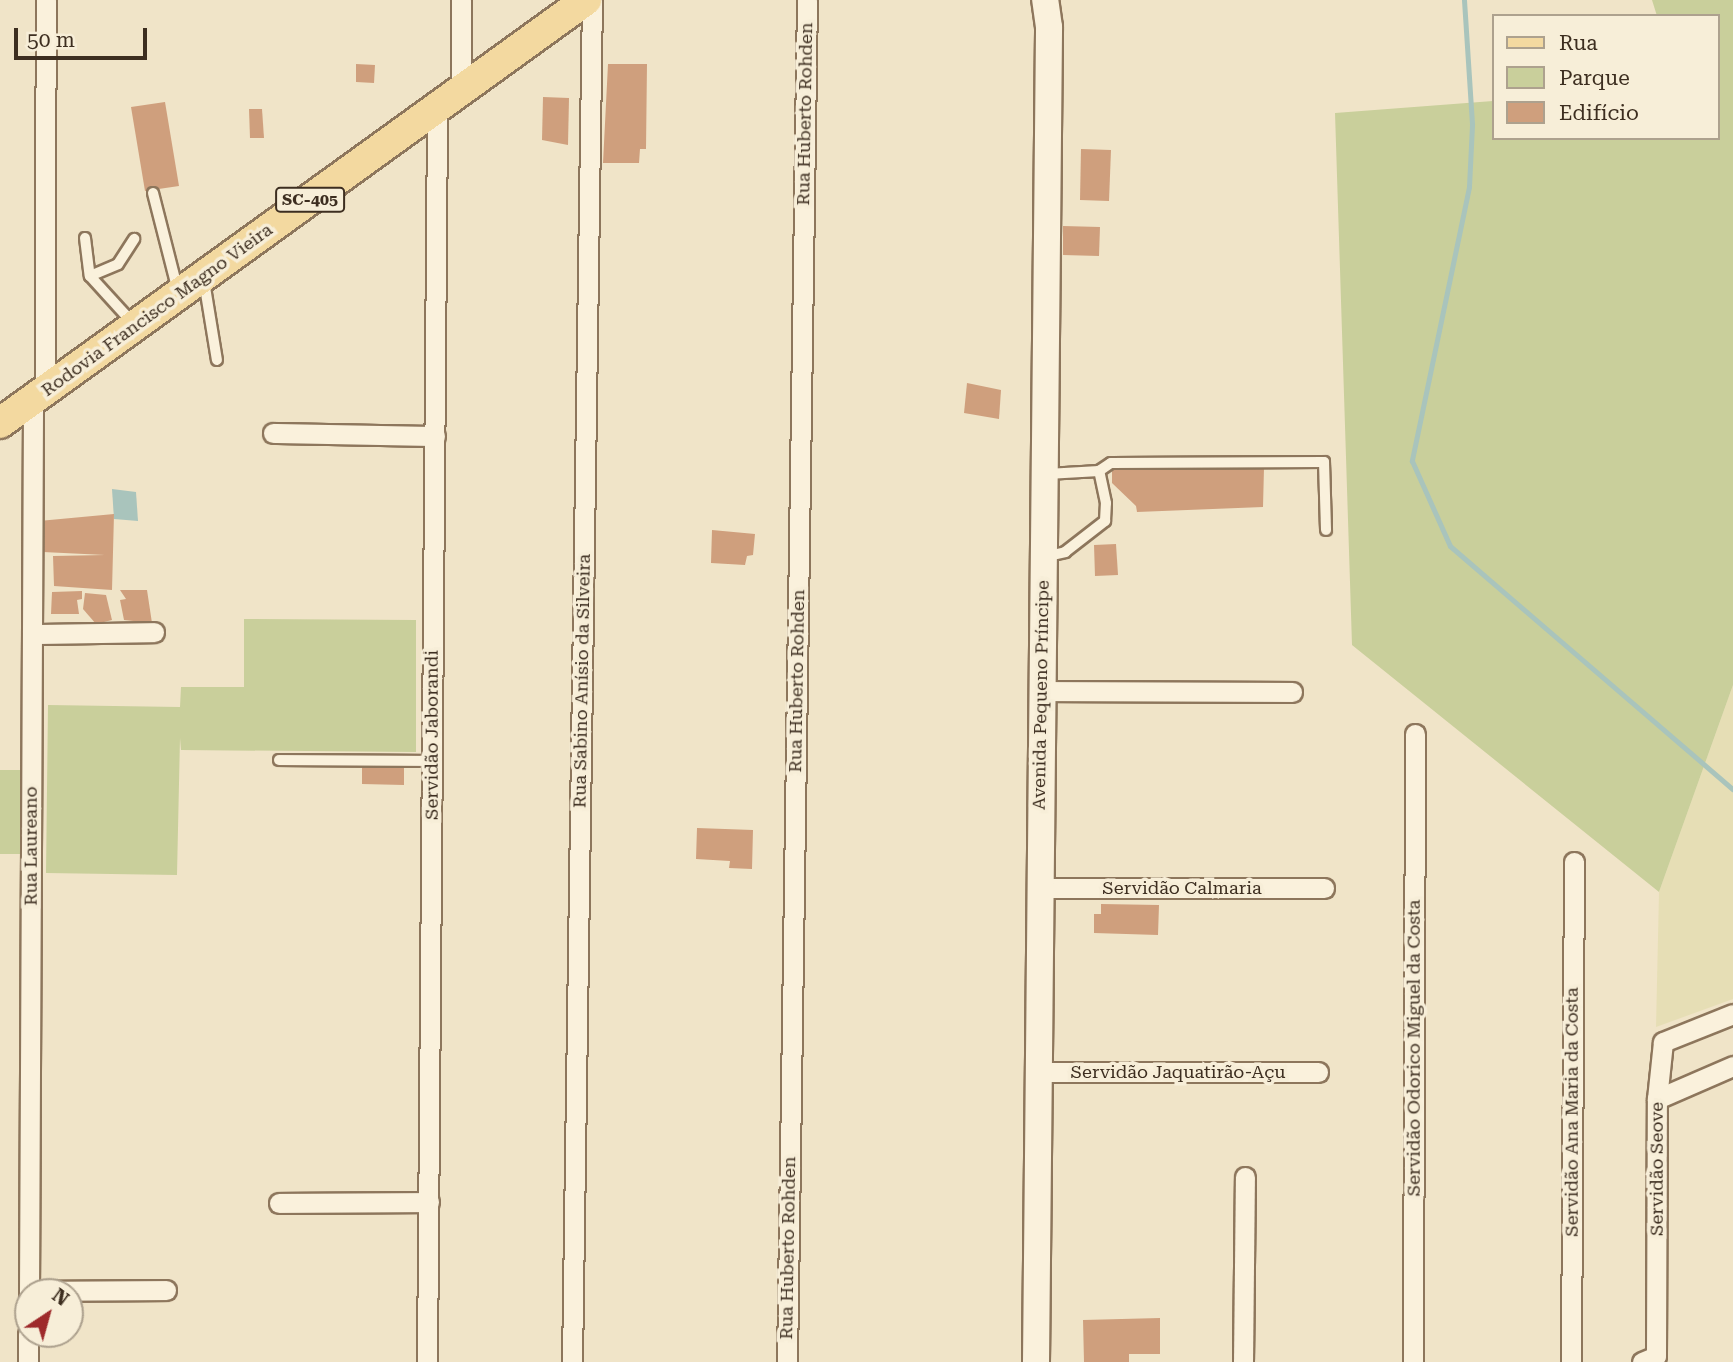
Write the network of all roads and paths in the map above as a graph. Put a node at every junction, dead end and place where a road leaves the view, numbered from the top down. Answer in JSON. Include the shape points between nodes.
{"nodes":[{"id":1,"x":46,"y":0,"type":"edge"},
{"id":2,"x":461,"y":0,"type":"edge"},
{"id":3,"x":586,"y":0,"type":"edge"},
{"id":4,"x":592,"y":0,"type":"edge"},
{"id":5,"x":807,"y":0,"type":"edge"},
{"id":6,"x":1045,"y":0,"type":"edge"},
{"id":7,"x":1053,"y":0,"type":"edge"},
{"id":8,"x":1049,"y":27,"type":"junction"},
{"id":9,"x":449,"y":99,"type":"junction"},
{"id":10,"x":153,"y":193,"type":"dead end"},
{"id":11,"x":85,"y":238,"type":"dead end"},
{"id":12,"x":134,"y":239,"type":"dead end"},
{"id":13,"x":90,"y":276,"type":"junction"},
{"id":14,"x":191,"y":286,"type":"junction"},
{"id":15,"x":135,"y":326,"type":"junction"},
{"id":16,"x":217,"y":360,"type":"dead end"},
{"id":17,"x":39,"y":396,"type":"junction"},
{"id":18,"x":0,"y":423,"type":"edge"},
{"id":19,"x":273,"y":433,"type":"dead end"},
{"id":20,"x":435,"y":436,"type":"junction"},
{"id":21,"x":1099,"y":471,"type":"junction"},
{"id":22,"x":1042,"y":474,"type":"junction"},
{"id":23,"x":1326,"y":530,"type":"dead end"},
{"id":24,"x":1044,"y":557,"type":"junction"},
{"id":25,"x":154,"y":632,"type":"dead end"},
{"id":26,"x":32,"y":634,"type":"junction"},
{"id":27,"x":1041,"y":691,"type":"junction"},
{"id":28,"x":1292,"y":692,"type":"dead end"},
{"id":29,"x":1415,"y":734,"type":"dead end"},
{"id":30,"x":279,"y":760,"type":"dead end"},
{"id":31,"x":432,"y":761,"type":"junction"},
{"id":32,"x":1574,"y":862,"type":"dead end"},
{"id":33,"x":1039,"y":888,"type":"junction"},
{"id":34,"x":1324,"y":888,"type":"dead end"},
{"id":35,"x":1733,"y":1014,"type":"edge"},
{"id":36,"x":1733,"y":1066,"type":"edge"},
{"id":37,"x":1038,"y":1072,"type":"junction"},
{"id":38,"x":1318,"y":1072,"type":"dead end"},
{"id":39,"x":1657,"y":1099,"type":"junction"},
{"id":40,"x":1245,"y":1177,"type":"dead end"},
{"id":41,"x":429,"y":1202,"type":"junction"},
{"id":42,"x":279,"y":1203,"type":"dead end"},
{"id":43,"x":29,"y":1278,"type":"edge"},
{"id":44,"x":166,"y":1290,"type":"dead end"},
{"id":45,"x":84,"y":1291,"type":"edge"},
{"id":46,"x":427,"y":1362,"type":"edge"},
{"id":47,"x":572,"y":1362,"type":"edge"},
{"id":48,"x":787,"y":1362,"type":"edge"},
{"id":49,"x":1036,"y":1362,"type":"edge"},
{"id":50,"x":1243,"y":1362,"type":"edge"},
{"id":51,"x":1413,"y":1362,"type":"edge"},
{"id":52,"x":1570,"y":1362,"type":"edge"},
{"id":53,"x":1642,"y":1362,"type":"edge"}],
"edges":[{"from":1,"to":17,"type":"street","name":"Rua Laureano"},
{"from":2,"to":9,"type":"street","name":"Servidão Jaborandi"},
{"from":3,"to":9,"type":"main road","name":"Rodovia Francisco Magno Vieira","number":"SC-405"},
{"from":4,"to":47,"type":"street","name":"Rua Sabino Anísio da Silveira"},
{"from":5,"to":48,"type":"street","name":"Rua Huberto Rohden"},
{"from":6,"to":8,"type":"main road","name":"Avenida Pequeno Príncipe"},
{"from":7,"to":8,"type":"main road","name":"Avenida Pequeno Príncipe"},
{"from":8,"to":22,"type":"main road","name":"Avenida Pequeno Príncipe"},
{"from":9,"to":14,"type":"main road","name":"Rodovia Francisco Magno Vieira","number":"SC-405"},
{"from":9,"to":20,"type":"street","name":"Servidão Jaborandi"},
{"from":10,"to":14,"type":"lane"},
{"from":11,"to":13,"type":"lane"},
{"from":12,"to":13,"type":"lane","via":[[118,264]]},
{"from":13,"to":15,"type":"lane"},
{"from":14,"to":15,"type":"main road","name":"Rodovia Francisco Magno Vieira","number":"SC-405"},
{"from":14,"to":16,"type":"lane"},
{"from":15,"to":17,"type":"main road","name":"Rodovia Francisco Magno Vieira","number":"SC-405"},
{"from":17,"to":18,"type":"main road","name":"Rodovia Francisco Magno Vieira","number":"SC-405"},
{"from":17,"to":26,"type":"street","name":"Rua Laureano"},
{"from":19,"to":20,"type":"street"},
{"from":20,"to":31,"type":"street","name":"Servidão Jaborandi"},
{"from":21,"to":22,"type":"lane"},
{"from":21,"to":23,"type":"lane","via":[[1111,463],[1324,462]]},
{"from":21,"to":24,"type":"lane","via":[[1105,521],[1065,552]]},
{"from":22,"to":24,"type":"main road","name":"Avenida Pequeno Príncipe"},
{"from":24,"to":27,"type":"main road","name":"Avenida Pequeno Príncipe"},
{"from":25,"to":26,"type":"street"},
{"from":26,"to":43,"type":"street","name":"Rua Laureano"},
{"from":27,"to":28,"type":"street"},
{"from":27,"to":33,"type":"main road","name":"Avenida Pequeno Príncipe"},
{"from":29,"to":51,"type":"street","name":"Servidão Odorico Miguel da Costa"},
{"from":30,"to":31,"type":"lane"},
{"from":31,"to":41,"type":"street","name":"Servidão Jaborandi"},
{"from":32,"to":52,"type":"street","name":"Servidão Ana Maria da Costa"},
{"from":33,"to":34,"type":"street","name":"Servidão Calmaria"},
{"from":33,"to":37,"type":"main road","name":"Avenida Pequeno Príncipe"},
{"from":35,"to":39,"type":"street","name":"Servidão Seove","via":[[1663,1042]]},
{"from":36,"to":39,"type":"street"},
{"from":37,"to":38,"type":"street","name":"Servidão Jaquatirão-Açu"},
{"from":37,"to":49,"type":"main road","name":"Avenida Pequeno Príncipe"},
{"from":39,"to":53,"type":"street","name":"Servidão Seove","via":[[1656,1356]]},
{"from":40,"to":50,"type":"street"},
{"from":41,"to":42,"type":"street"},
{"from":41,"to":46,"type":"street","name":"Servidão Jaborandi"},
{"from":44,"to":45,"type":"street"}]}
